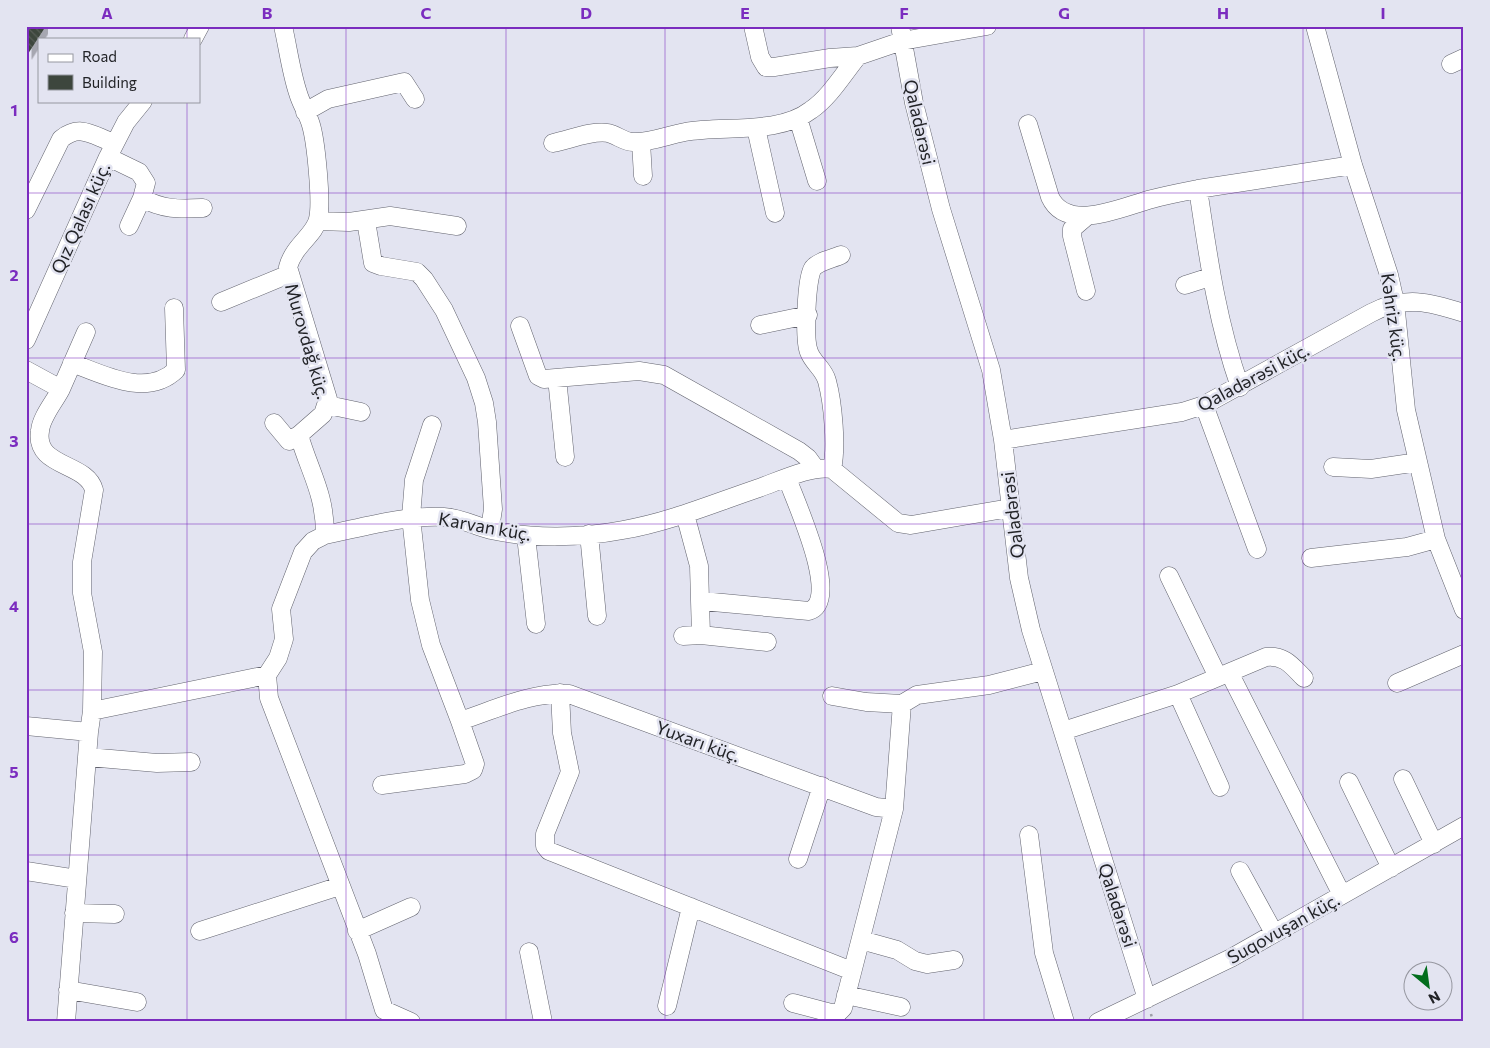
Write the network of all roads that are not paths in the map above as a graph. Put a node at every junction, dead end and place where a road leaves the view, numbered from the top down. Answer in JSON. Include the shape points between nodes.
{"nodes":[{"id":1,"x":200,"y":26,"type":"edge"},
{"id":2,"x":283,"y":26,"type":"edge"},
{"id":3,"x":753,"y":26,"type":"edge"},
{"id":4,"x":986,"y":26,"type":"edge"},
{"id":5,"x":1315,"y":26,"type":"edge"},
{"id":6,"x":901,"y":34,"type":"edge"},
{"id":7,"x":193,"y":38,"type":"edge"},
{"id":8,"x":858,"y":56,"type":"junction"},
{"id":9,"x":415,"y":98,"type":"dead end"},
{"id":10,"x":142,"y":102,"type":"edge"},
{"id":11,"x":305,"y":112,"type":"junction"},
{"id":12,"x":798,"y":118,"type":"junction"},
{"id":13,"x":1028,"y":124,"type":"dead end"},
{"id":14,"x":756,"y":128,"type":"junction"},
{"id":15,"x":641,"y":142,"type":"junction"},
{"id":16,"x":552,"y":144,"type":"dead end"},
{"id":17,"x":111,"y":150,"type":"junction"},
{"id":18,"x":1353,"y":165,"type":"junction"},
{"id":19,"x":643,"y":176,"type":"dead end"},
{"id":20,"x":817,"y":181,"type":"dead end"},
{"id":21,"x":1198,"y":189,"type":"junction"},
{"id":22,"x":142,"y":198,"type":"junction"},
{"id":23,"x":27,"y":206,"type":"edge"},
{"id":24,"x":204,"y":208,"type":"dead end"},
{"id":25,"x":775,"y":213,"type":"dead end"},
{"id":26,"x":1086,"y":217,"type":"junction"},
{"id":27,"x":318,"y":221,"type":"junction"},
{"id":28,"x":366,"y":221,"type":"junction"},
{"id":29,"x":130,"y":226,"type":"dead end"},
{"id":30,"x":457,"y":226,"type":"dead end"},
{"id":31,"x":841,"y":256,"type":"dead end"},
{"id":32,"x":289,"y":274,"type":"junction"},
{"id":33,"x":1210,"y":277,"type":"junction"},
{"id":34,"x":1185,"y":285,"type":"dead end"},
{"id":35,"x":1086,"y":291,"type":"dead end"},
{"id":36,"x":221,"y":302,"type":"dead end"},
{"id":37,"x":1395,"y":302,"type":"junction"},
{"id":38,"x":174,"y":308,"type":"dead end"},
{"id":39,"x":1464,"y":313,"type":"edge"},
{"id":40,"x":808,"y":315,"type":"junction"},
{"id":41,"x":760,"y":325,"type":"dead end"},
{"id":42,"x":520,"y":326,"type":"dead end"},
{"id":43,"x":86,"y":332,"type":"dead end"},
{"id":44,"x":26,"y":340,"type":"edge"},
{"id":45,"x":72,"y":363,"type":"junction"},
{"id":46,"x":26,"y":370,"type":"edge"},
{"id":47,"x":557,"y":378,"type":"junction"},
{"id":48,"x":1240,"y":387,"type":"junction"},
{"id":49,"x":61,"y":389,"type":"junction"},
{"id":50,"x":328,"y":405,"type":"junction"},
{"id":51,"x":1204,"y":405,"type":"junction"},
{"id":52,"x":361,"y":412,"type":"dead end"},
{"id":53,"x":274,"y":423,"type":"dead end"},
{"id":54,"x":432,"y":425,"type":"dead end"},
{"id":55,"x":299,"y":435,"type":"junction"},
{"id":56,"x":1003,"y":440,"type":"junction"},
{"id":57,"x":566,"y":457,"type":"dead end"},
{"id":58,"x":1418,"y":462,"type":"junction"},
{"id":59,"x":1333,"y":467,"type":"dead end"},
{"id":60,"x":824,"y":469,"type":"junction"},
{"id":61,"x":787,"y":478,"type":"junction"},
{"id":62,"x":1010,"y":508,"type":"junction"},
{"id":63,"x":685,"y":514,"type":"junction"},
{"id":64,"x":411,"y":517,"type":"junction"},
{"id":65,"x":490,"y":529,"type":"junction"},
{"id":66,"x":589,"y":534,"type":"junction"},
{"id":67,"x":325,"y":535,"type":"junction"},
{"id":68,"x":526,"y":536,"type":"junction"},
{"id":69,"x":1436,"y":539,"type":"junction"},
{"id":70,"x":1257,"y":549,"type":"dead end"},
{"id":71,"x":1311,"y":558,"type":"dead end"},
{"id":72,"x":1169,"y":576,"type":"dead end"},
{"id":73,"x":702,"y":601,"type":"junction"},
{"id":74,"x":1464,"y":610,"type":"edge"},
{"id":75,"x":597,"y":616,"type":"dead end"},
{"id":76,"x":536,"y":624,"type":"dead end"},
{"id":77,"x":701,"y":635,"type":"junction"},
{"id":78,"x":684,"y":636,"type":"dead end"},
{"id":79,"x":767,"y":642,"type":"dead end"},
{"id":80,"x":1464,"y":654,"type":"edge"},
{"id":81,"x":1043,"y":671,"type":"junction"},
{"id":82,"x":267,"y":675,"type":"junction"},
{"id":83,"x":1224,"y":676,"type":"junction"},
{"id":84,"x":1304,"y":678,"type":"dead end"},
{"id":85,"x":1397,"y":683,"type":"dead end"},
{"id":86,"x":560,"y":693,"type":"junction"},
{"id":87,"x":1178,"y":694,"type":"junction"},
{"id":88,"x":832,"y":696,"type":"dead end"},
{"id":89,"x":902,"y":704,"type":"junction"},
{"id":90,"x":92,"y":711,"type":"junction"},
{"id":91,"x":460,"y":720,"type":"junction"},
{"id":92,"x":26,"y":726,"type":"edge"},
{"id":93,"x":89,"y":732,"type":"junction"},
{"id":94,"x":1063,"y":732,"type":"junction"},
{"id":95,"x":88,"y":757,"type":"junction"},
{"id":96,"x":191,"y":762,"type":"dead end"},
{"id":97,"x":1403,"y":779,"type":"dead end"},
{"id":98,"x":1349,"y":782,"type":"dead end"},
{"id":99,"x":382,"y":785,"type":"dead end"},
{"id":100,"x":822,"y":786,"type":"junction"},
{"id":101,"x":1220,"y":787,"type":"dead end"},
{"id":102,"x":894,"y":809,"type":"junction"},
{"id":103,"x":1464,"y":826,"type":"edge"},
{"id":104,"x":1029,"y":834,"type":"dead end"},
{"id":105,"x":1434,"y":844,"type":"junction"},
{"id":106,"x":798,"y":859,"type":"dead end"},
{"id":107,"x":1391,"y":868,"type":"junction"},
{"id":108,"x":26,"y":871,"type":"edge"},
{"id":109,"x":1240,"y":871,"type":"dead end"},
{"id":110,"x":77,"y":879,"type":"junction"},
{"id":111,"x":340,"y":886,"type":"junction"},
{"id":112,"x":1342,"y":895,"type":"junction"},
{"id":113,"x":411,"y":907,"type":"dead end"},
{"id":114,"x":691,"y":907,"type":"junction"},
{"id":115,"x":74,"y":912,"type":"junction"},
{"id":116,"x":115,"y":914,"type":"dead end"},
{"id":117,"x":200,"y":931,"type":"dead end"},
{"id":118,"x":357,"y":931,"type":"junction"},
{"id":119,"x":1274,"y":933,"type":"junction"},
{"id":120,"x":861,"y":940,"type":"junction"},
{"id":121,"x":528,"y":952,"type":"dead end"},
{"id":122,"x":954,"y":960,"type":"dead end"},
{"id":123,"x":852,"y":971,"type":"junction"},
{"id":124,"x":68,"y":990,"type":"junction"},
{"id":125,"x":846,"y":994,"type":"junction"},
{"id":126,"x":1147,"y":999,"type":"junction"},
{"id":127,"x":137,"y":1002,"type":"dead end"},
{"id":128,"x":793,"y":1003,"type":"dead end"},
{"id":129,"x":668,"y":1006,"type":"dead end"},
{"id":130,"x":901,"y":1007,"type":"dead end"},
{"id":131,"x":66,"y":1022,"type":"edge"},
{"id":132,"x":411,"y":1022,"type":"edge"},
{"id":133,"x":543,"y":1022,"type":"edge"},
{"id":134,"x":1065,"y":1022,"type":"edge"},
{"id":135,"x":1098,"y":1022,"type":"edge"}],
"edges":[{"from":1,"to":7,"type":"street"},
{"from":2,"to":11,"type":"street"},
{"from":3,"to":8,"type":"street","via":[[760,57],[766,67]]},
{"from":4,"to":6,"type":"street"},
{"from":5,"to":18,"type":"street","name":"Kəhriz küç."},
{"from":6,"to":8,"type":"street"},
{"from":6,"to":56,"type":"street","name":"Qaladərəsi","via":[[940,209],[991,370]]},
{"from":8,"to":12,"type":"street","via":[[812,110]]},
{"from":9,"to":11,"type":"street","via":[[404,82],[328,99]]},
{"from":10,"to":17,"type":"street","name":"Qız Qalası küç.","via":[[126,122]]},
{"from":11,"to":27,"type":"street","via":[[313,133]]},
{"from":12,"to":14,"type":"street"},
{"from":12,"to":20,"type":"street"},
{"from":13,"to":26,"type":"street","via":[[1053,205],[1061,211]]},
{"from":14,"to":15,"type":"street","via":[[687,132]]},
{"from":14,"to":25,"type":"street"},
{"from":15,"to":16,"type":"street","via":[[630,142],[602,132]]},
{"from":15,"to":19,"type":"street"},
{"from":17,"to":22,"type":"street","via":[[144,177],[146,183]]},
{"from":17,"to":23,"type":"street","via":[[81,130],[71,131],[62,139]]},
{"from":17,"to":44,"type":"street","name":"Qız Qalası küç."},
{"from":18,"to":21,"type":"street"},
{"from":18,"to":37,"type":"street","name":"Kəhriz küç.","via":[[1385,259]]},
{"from":21,"to":26,"type":"street"},
{"from":21,"to":33,"type":"street"},
{"from":22,"to":24,"type":"street","via":[[156,206],[173,209]]},
{"from":22,"to":29,"type":"street"},
{"from":26,"to":35,"type":"street","via":[[1072,229],[1072,236]]},
{"from":27,"to":28,"type":"street"},
{"from":27,"to":32,"type":"street","name":"Murovdağ küç.","via":[[291,257]]},
{"from":28,"to":30,"type":"street","via":[[400,217]]},
{"from":28,"to":65,"type":"street","via":[[374,263],[417,272],[424,279],[444,310],[476,378],[487,422],[494,509]]},
{"from":31,"to":40,"type":"street","via":[[817,264],[812,270]]},
{"from":32,"to":36,"type":"street"},
{"from":32,"to":50,"type":"street","name":"Murovdağ küç."},
{"from":33,"to":34,"type":"street"},
{"from":33,"to":48,"type":"street"},
{"from":37,"to":39,"type":"street","name":"Qaladərəsi küç.","via":[[1427,302]]},
{"from":37,"to":48,"type":"street","name":"Qaladərəsi küç."},
{"from":37,"to":58,"type":"street","name":"Kəhriz küç.","via":[[1406,410]]},
{"from":38,"to":45,"type":"street","via":[[176,370],[169,377],[129,384]]},
{"from":40,"to":41,"type":"street"},
{"from":40,"to":60,"type":"street","via":[[809,353],[827,380],[834,438],[835,456]]},
{"from":42,"to":47,"type":"street","via":[[538,376]]},
{"from":43,"to":45,"type":"street"},
{"from":45,"to":49,"type":"street"},
{"from":46,"to":49,"type":"street"},
{"from":47,"to":57,"type":"street"},
{"from":47,"to":60,"type":"street","via":[[639,372],[664,375]]},
{"from":48,"to":51,"type":"street","name":"Qaladərəsi küç."},
{"from":49,"to":90,"type":"street","via":[[40,429],[39,440],[54,461],[85,476],[92,482],[94,490],[82,570],[82,593],[93,652]]},
{"from":50,"to":52,"type":"street"},
{"from":50,"to":55,"type":"street","name":"Murovdağ küç.","via":[[323,414]]},
{"from":51,"to":56,"type":"street","name":"Qaladərəsi küç.","via":[[1182,412]]},
{"from":51,"to":70,"type":"street"},
{"from":53,"to":55,"type":"street","via":[[285,439]]},
{"from":54,"to":64,"type":"street","via":[[414,480]]},
{"from":55,"to":67,"type":"street","via":[[322,496]]},
{"from":56,"to":62,"type":"street","name":"Qaladərəsi"},
{"from":58,"to":59,"type":"street","via":[[1371,469]]},
{"from":58,"to":69,"type":"street","name":"Kəhriz küç."},
{"from":60,"to":61,"type":"street","name":"Karvan küç."},
{"from":60,"to":62,"type":"street","via":[[898,523],[911,525]]},
{"from":61,"to":63,"type":"street","name":"Karvan küç."},
{"from":61,"to":73,"type":"street","via":[[821,575],[815,609]]},
{"from":62,"to":81,"type":"street","name":"Qaladərəsi","via":[[1020,578]]},
{"from":63,"to":66,"type":"street","name":"Karvan küç.","via":[[650,524]]},
{"from":63,"to":73,"type":"street","via":[[699,566]]},
{"from":64,"to":65,"type":"street","name":"Karvan küç.","via":[[447,517]]},
{"from":64,"to":67,"type":"street","name":"Karvan küç."},
{"from":64,"to":91,"type":"street","via":[[420,600],[431,645]]},
{"from":65,"to":68,"type":"street","name":"Karvan küç."},
{"from":66,"to":68,"type":"street","name":"Karvan küç."},
{"from":66,"to":75,"type":"street"},
{"from":67,"to":82,"type":"street","name":"Karvan küç.","via":[[313,541],[303,552],[281,609],[284,639],[278,658]]},
{"from":68,"to":76,"type":"street"},
{"from":69,"to":71,"type":"street","via":[[1407,547]]},
{"from":69,"to":74,"type":"street","name":"Kəhriz küç."},
{"from":72,"to":83,"type":"street"},
{"from":73,"to":77,"type":"street"},
{"from":77,"to":78,"type":"street"},
{"from":77,"to":79,"type":"street"},
{"from":80,"to":85,"type":"street"},
{"from":81,"to":89,"type":"street","via":[[990,685],[917,695]]},
{"from":81,"to":94,"type":"street","name":"Qaladərəsi"},
{"from":82,"to":90,"type":"street"},
{"from":82,"to":111,"type":"street","via":[[269,698]]},
{"from":83,"to":84,"type":"street","via":[[1266,657],[1278,656]]},
{"from":83,"to":87,"type":"street"},
{"from":83,"to":112,"type":"street"},
{"from":86,"to":91,"type":"street","name":"Yuxarı küç.","via":[[524,700]]},
{"from":86,"to":100,"type":"street","name":"Yuxarı küç."},
{"from":86,"to":114,"type":"street","via":[[562,733],[570,772],[545,834],[545,846],[549,851]]},
{"from":87,"to":94,"type":"street"},
{"from":87,"to":101,"type":"street"},
{"from":88,"to":89,"type":"street"},
{"from":89,"to":102,"type":"street"},
{"from":90,"to":93,"type":"street"},
{"from":91,"to":99,"type":"street","via":[[474,770]]},
{"from":92,"to":93,"type":"street"},
{"from":93,"to":95,"type":"street"},
{"from":94,"to":126,"type":"street","name":"Qaladərəsi"},
{"from":95,"to":96,"type":"street","via":[[157,763]]},
{"from":95,"to":110,"type":"street"},
{"from":97,"to":105,"type":"street"},
{"from":98,"to":107,"type":"street"},
{"from":100,"to":102,"type":"street","name":"Yuxarı küç.","via":[[876,807]]},
{"from":100,"to":106,"type":"street"},
{"from":102,"to":120,"type":"street"},
{"from":103,"to":105,"type":"street","name":"Suqovuşan küç."},
{"from":104,"to":134,"type":"street","via":[[1044,953]]},
{"from":105,"to":107,"type":"street","name":"Suqovuşan küç."},
{"from":107,"to":112,"type":"street","name":"Suqovuşan küç."},
{"from":108,"to":110,"type":"street"},
{"from":109,"to":119,"type":"street"},
{"from":110,"to":115,"type":"street"},
{"from":111,"to":117,"type":"street"},
{"from":111,"to":118,"type":"street"},
{"from":112,"to":119,"type":"street","name":"Suqovuşan küç."},
{"from":113,"to":118,"type":"street"},
{"from":114,"to":123,"type":"street"},
{"from":114,"to":129,"type":"street"},
{"from":115,"to":116,"type":"street"},
{"from":115,"to":124,"type":"street"},
{"from":118,"to":132,"type":"street","via":[[384,1010]]},
{"from":119,"to":126,"type":"street","name":"Suqovuşan küç."},
{"from":120,"to":122,"type":"street","via":[[897,950],[916,962],[927,964]]},
{"from":120,"to":123,"type":"street"},
{"from":121,"to":133,"type":"street"},
{"from":123,"to":125,"type":"street"},
{"from":124,"to":127,"type":"street"},
{"from":124,"to":131,"type":"street"},
{"from":125,"to":128,"type":"street","via":[[843,1008],[838,1013]]},
{"from":125,"to":130,"type":"street"},
{"from":126,"to":135,"type":"street","name":"Suqovuşan küç."}]}
